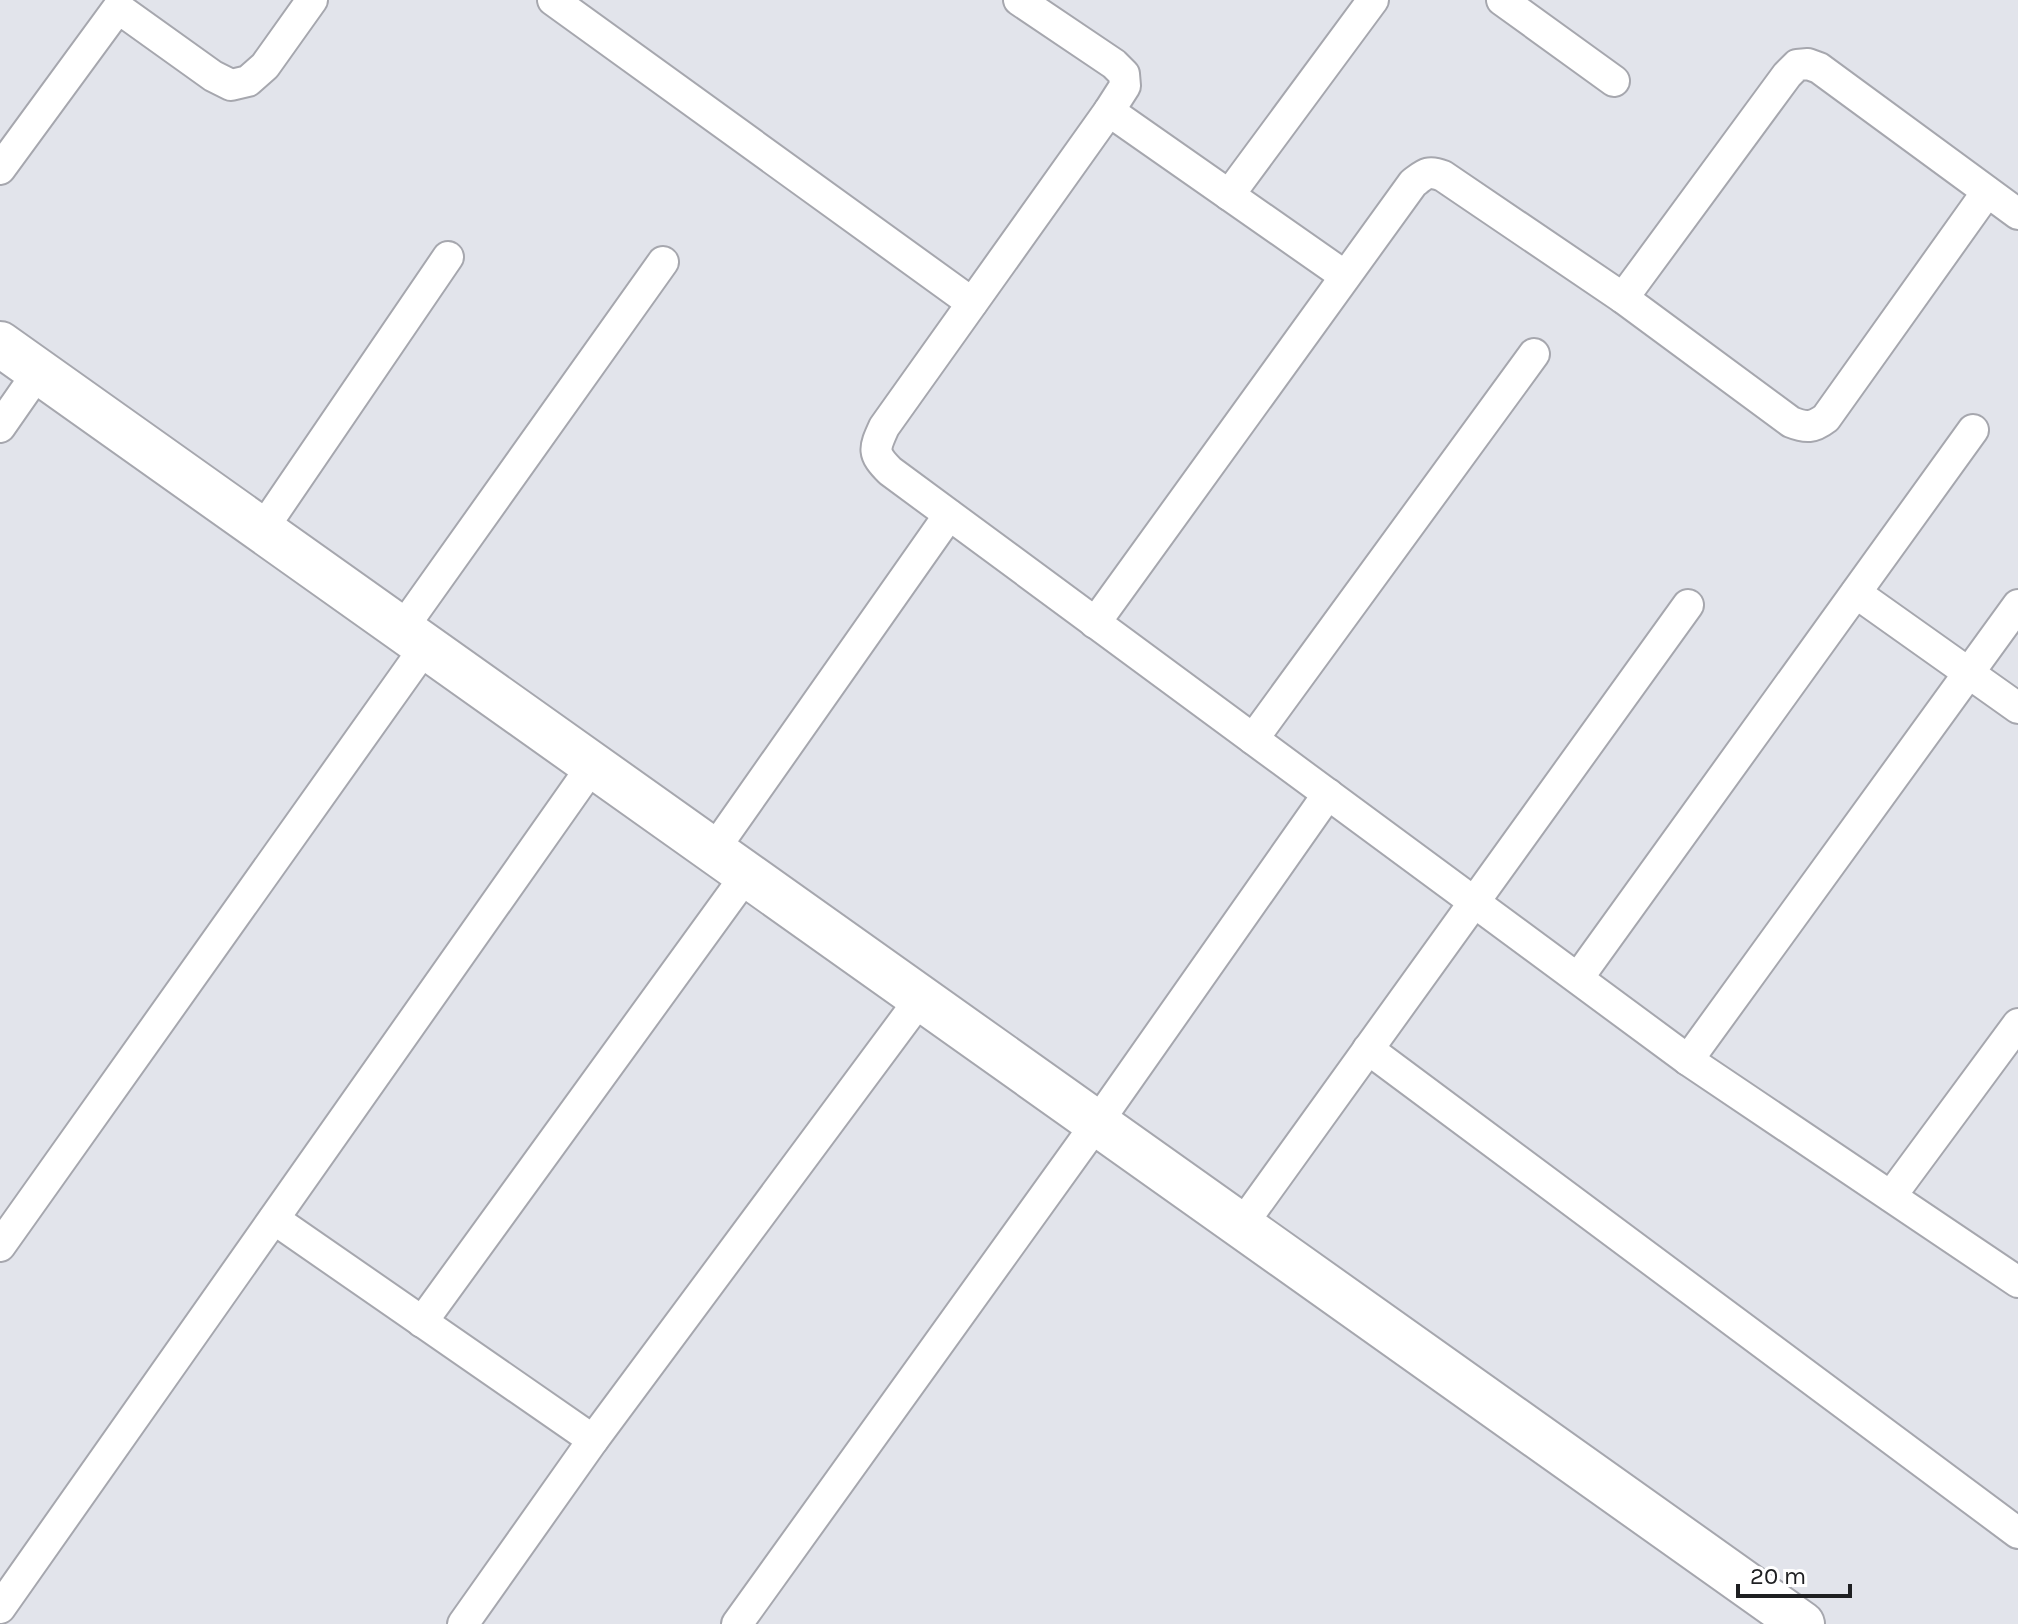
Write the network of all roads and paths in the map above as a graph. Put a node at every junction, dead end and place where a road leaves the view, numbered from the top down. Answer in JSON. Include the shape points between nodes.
{"nodes":[{"id":1,"x":312,"y":0,"type":"edge"},
{"id":2,"x":553,"y":0,"type":"edge"},
{"id":3,"x":1021,"y":0,"type":"edge"},
{"id":4,"x":1373,"y":0,"type":"edge"},
{"id":5,"x":1502,"y":0,"type":"edge"},
{"id":6,"x":113,"y":4,"type":"edge"},
{"id":7,"x":1614,"y":81,"type":"dead end"},
{"id":8,"x":1109,"y":111,"type":"junction"},
{"id":9,"x":0,"y":169,"type":"edge"},
{"id":10,"x":1987,"y":192,"type":"junction"},
{"id":11,"x":1229,"y":195,"type":"junction"},
{"id":12,"x":2018,"y":214,"type":"edge"},
{"id":13,"x":448,"y":257,"type":"dead end"},
{"id":14,"x":663,"y":262,"type":"dead end"},
{"id":15,"x":1345,"y":276,"type":"junction"},
{"id":16,"x":1623,"y":298,"type":"junction"},
{"id":17,"x":972,"y":303,"type":"junction"},
{"id":18,"x":0,"y":344,"type":"edge"},
{"id":19,"x":1534,"y":354,"type":"dead end"},
{"id":20,"x":39,"y":371,"type":"junction"},
{"id":21,"x":0,"y":427,"type":"edge"},
{"id":22,"x":1973,"y":430,"type":"dead end"},
{"id":23,"x":949,"y":515,"type":"junction"},
{"id":24,"x":262,"y":530,"type":"junction"},
{"id":25,"x":1856,"y":593,"type":"junction"},
{"id":26,"x":1688,"y":605,"type":"dead end"},
{"id":27,"x":2018,"y":605,"type":"edge"},
{"id":28,"x":1095,"y":623,"type":"junction"},
{"id":29,"x":414,"y":638,"type":"junction"},
{"id":30,"x":1969,"y":674,"type":"junction"},
{"id":31,"x":2018,"y":708,"type":"edge"},
{"id":32,"x":1253,"y":739,"type":"junction"},
{"id":33,"x":593,"y":765,"type":"junction"},
{"id":34,"x":1328,"y":794,"type":"junction"},
{"id":35,"x":730,"y":863,"type":"junction"},
{"id":36,"x":1474,"y":902,"type":"junction"},
{"id":37,"x":1578,"y":978,"type":"junction"},
{"id":38,"x":921,"y":998,"type":"junction"},
{"id":39,"x":2018,"y":1024,"type":"edge"},
{"id":40,"x":1368,"y":1049,"type":"junction"},
{"id":41,"x":1688,"y":1060,"type":"junction"},
{"id":42,"x":1097,"y":1123,"type":"junction"},
{"id":43,"x":1891,"y":1196,"type":"junction"},
{"id":44,"x":274,"y":1219,"type":"junction"},
{"id":45,"x":1241,"y":1226,"type":"junction"},
{"id":46,"x":0,"y":1246,"type":"edge"},
{"id":47,"x":2018,"y":1282,"type":"edge"},
{"id":48,"x":422,"y":1322,"type":"junction"},
{"id":49,"x":593,"y":1440,"type":"junction"},
{"id":50,"x":2018,"y":1533,"type":"edge"},
{"id":51,"x":0,"y":1608,"type":"edge"},
{"id":52,"x":463,"y":1624,"type":"edge"},
{"id":53,"x":737,"y":1624,"type":"edge"},
{"id":54,"x":1802,"y":1624,"type":"edge"}],
"edges":[{"from":1,"to":6,"type":"street","via":[[265,66],[248,81],[231,85]]},
{"from":2,"to":17,"type":"street"},
{"from":3,"to":8,"type":"street","via":[[1124,74],[1125,86]]},
{"from":4,"to":11,"type":"street"},
{"from":5,"to":7,"type":"street"},
{"from":6,"to":9,"type":"street"},
{"from":8,"to":11,"type":"street"},
{"from":8,"to":17,"type":"street"},
{"from":10,"to":12,"type":"street"},
{"from":10,"to":16,"type":"street","via":[[1819,68],[1797,65]]},
{"from":10,"to":16,"type":"street","via":[[1816,426],[1791,422]]},
{"from":11,"to":15,"type":"street"},
{"from":13,"to":24,"type":"street"},
{"from":14,"to":29,"type":"street"},
{"from":15,"to":16,"type":"street","via":[[1413,183],[1434,173]]},
{"from":15,"to":28,"type":"street"},
{"from":17,"to":23,"type":"street","via":[[875,446],[890,471]]},
{"from":18,"to":20,"type":"street"},
{"from":19,"to":32,"type":"street"},
{"from":20,"to":21,"type":"street"},
{"from":20,"to":24,"type":"street"},
{"from":22,"to":25,"type":"street"},
{"from":23,"to":28,"type":"street"},
{"from":23,"to":35,"type":"street"},
{"from":24,"to":29,"type":"street"},
{"from":25,"to":30,"type":"street"},
{"from":25,"to":37,"type":"street"},
{"from":26,"to":36,"type":"street"},
{"from":27,"to":30,"type":"street"},
{"from":28,"to":32,"type":"street"},
{"from":29,"to":33,"type":"street"},
{"from":29,"to":46,"type":"street"},
{"from":30,"to":31,"type":"street"},
{"from":30,"to":41,"type":"street"},
{"from":32,"to":34,"type":"street"},
{"from":33,"to":35,"type":"street"},
{"from":33,"to":44,"type":"street"},
{"from":34,"to":36,"type":"street"},
{"from":34,"to":42,"type":"street"},
{"from":35,"to":38,"type":"street"},
{"from":35,"to":48,"type":"street"},
{"from":36,"to":37,"type":"street"},
{"from":36,"to":40,"type":"street"},
{"from":37,"to":41,"type":"street"},
{"from":38,"to":42,"type":"street"},
{"from":38,"to":49,"type":"street"},
{"from":39,"to":43,"type":"street"},
{"from":40,"to":45,"type":"street"},
{"from":40,"to":50,"type":"street"},
{"from":41,"to":43,"type":"street"},
{"from":42,"to":45,"type":"street"},
{"from":42,"to":53,"type":"street"},
{"from":43,"to":47,"type":"street"},
{"from":44,"to":48,"type":"street"},
{"from":44,"to":51,"type":"street"},
{"from":45,"to":54,"type":"street"},
{"from":48,"to":49,"type":"street"},
{"from":49,"to":52,"type":"street"}]}
